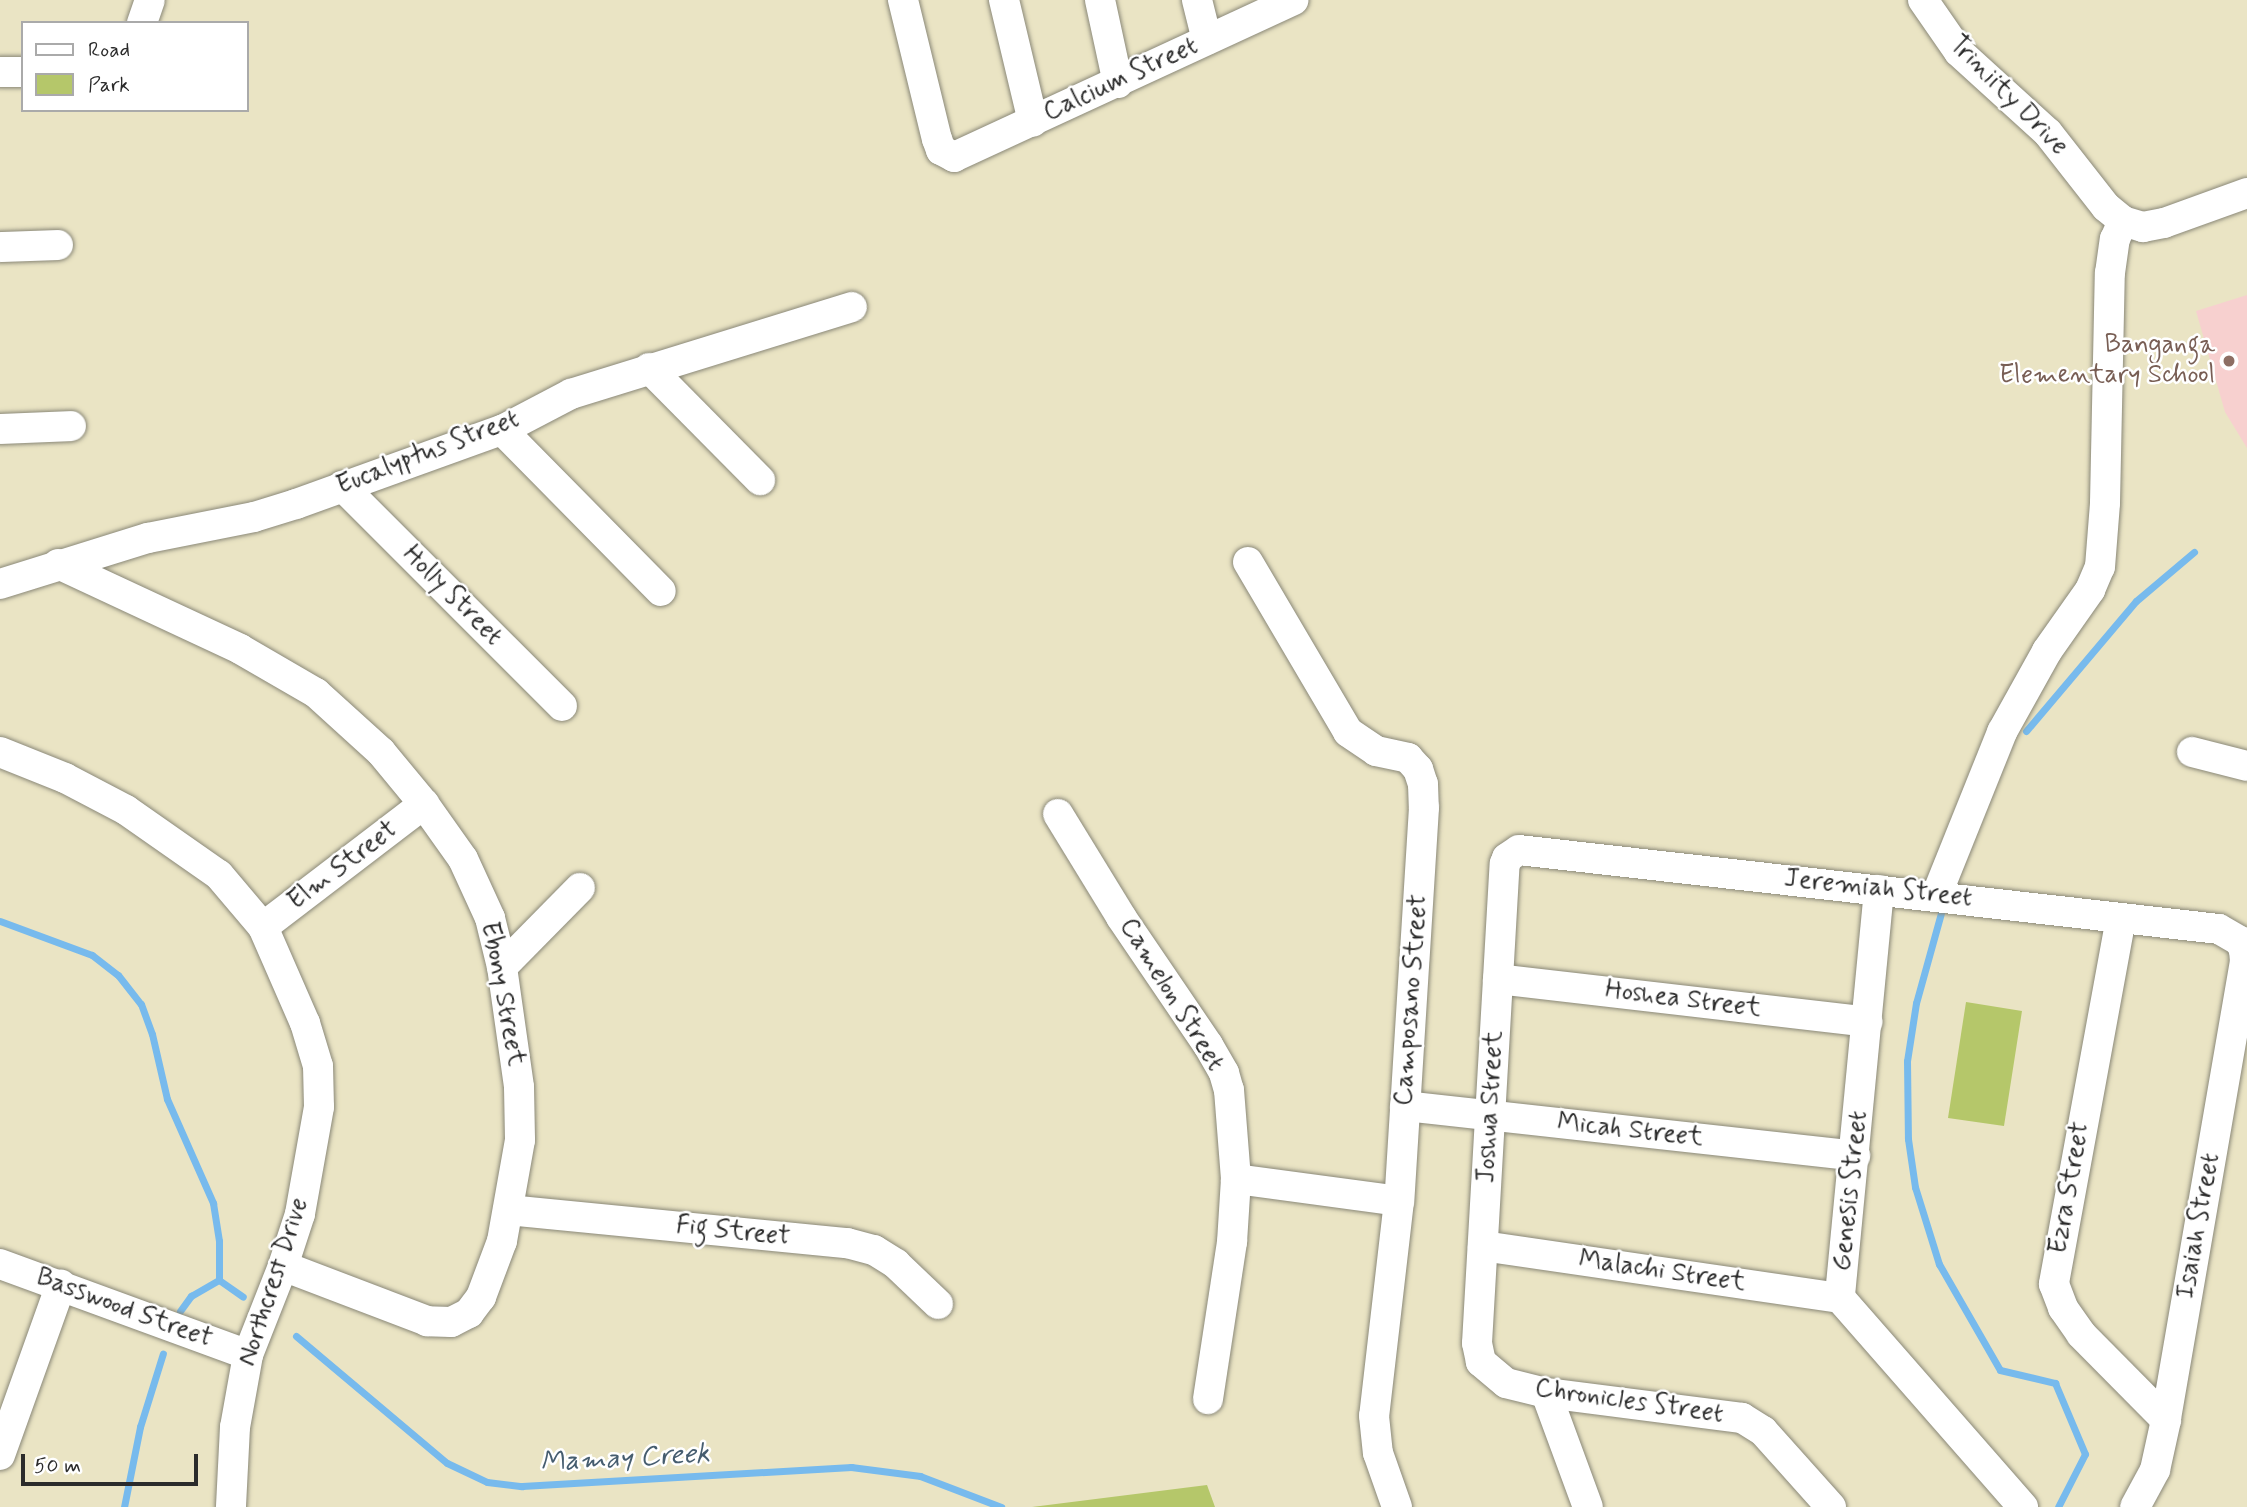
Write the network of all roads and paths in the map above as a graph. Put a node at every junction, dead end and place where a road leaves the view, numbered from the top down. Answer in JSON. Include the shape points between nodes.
{"nodes":[{"id":1,"x":150,"y":0,"type":"edge"},
{"id":2,"x":903,"y":0,"type":"edge"},
{"id":3,"x":1004,"y":0,"type":"edge"},
{"id":4,"x":1100,"y":0,"type":"edge"},
{"id":5,"x":1197,"y":0,"type":"edge"},
{"id":6,"x":1294,"y":0,"type":"edge"},
{"id":7,"x":1923,"y":0,"type":"edge"},
{"id":8,"x":143,"y":21,"type":"edge"},
{"id":9,"x":1207,"y":40,"type":"junction"},
{"id":10,"x":0,"y":72,"type":"edge"},
{"id":11,"x":21,"y":72,"type":"edge"},
{"id":12,"x":1118,"y":83,"type":"junction"},
{"id":13,"x":1033,"y":122,"type":"junction"},
{"id":14,"x":2247,"y":193,"type":"edge"},
{"id":15,"x":2123,"y":221,"type":"junction"},
{"id":16,"x":58,"y":245,"type":"dead end"},
{"id":17,"x":0,"y":247,"type":"edge"},
{"id":18,"x":852,"y":307,"type":"dead end"},
{"id":19,"x":649,"y":368,"type":"junction"},
{"id":20,"x":71,"y":426,"type":"dead end"},
{"id":21,"x":0,"y":429,"type":"edge"},
{"id":22,"x":502,"y":430,"type":"junction"},
{"id":23,"x":760,"y":480,"type":"dead end"},
{"id":24,"x":342,"y":486,"type":"junction"},
{"id":25,"x":1248,"y":562,"type":"dead end"},
{"id":26,"x":58,"y":564,"type":"junction"},
{"id":27,"x":0,"y":584,"type":"edge"},
{"id":28,"x":661,"y":591,"type":"dead end"},
{"id":29,"x":562,"y":706,"type":"dead end"},
{"id":30,"x":0,"y":752,"type":"edge"},
{"id":31,"x":2192,"y":752,"type":"dead end"},
{"id":32,"x":2247,"y":766,"type":"edge"},
{"id":33,"x":424,"y":804,"type":"junction"},
{"id":34,"x":1058,"y":814,"type":"dead end"},
{"id":35,"x":1513,"y":853,"type":"joint"},
{"id":36,"x":580,"y":888,"type":"dead end"},
{"id":37,"x":1879,"y":890,"type":"junction"},
{"id":38,"x":1937,"y":894,"type":"junction"},
{"id":39,"x":2121,"y":918,"type":"junction"},
{"id":40,"x":263,"y":927,"type":"junction"},
{"id":41,"x":2240,"y":941,"type":"joint"},
{"id":42,"x":502,"y":967,"type":"junction"},
{"id":43,"x":1498,"y":979,"type":"junction"},
{"id":44,"x":1868,"y":1022,"type":"junction"},
{"id":45,"x":1405,"y":1106,"type":"junction"},
{"id":46,"x":1491,"y":1116,"type":"junction"},
{"id":47,"x":1855,"y":1156,"type":"junction"},
{"id":48,"x":1236,"y":1179,"type":"junction"},
{"id":49,"x":1399,"y":1201,"type":"junction"},
{"id":50,"x":508,"y":1210,"type":"junction"},
{"id":51,"x":1483,"y":1246,"type":"junction"},
{"id":52,"x":0,"y":1264,"type":"edge"},
{"id":53,"x":283,"y":1266,"type":"junction"},
{"id":54,"x":61,"y":1285,"type":"junction"},
{"id":55,"x":1840,"y":1298,"type":"junction"},
{"id":56,"x":938,"y":1304,"type":"dead end"},
{"id":57,"x":248,"y":1355,"type":"junction"},
{"id":58,"x":1482,"y":1362,"type":"joint"},
{"id":59,"x":1546,"y":1394,"type":"junction"},
{"id":60,"x":1208,"y":1399,"type":"dead end"},
{"id":61,"x":2166,"y":1420,"type":"junction"},
{"id":62,"x":0,"y":1455,"type":"edge"},
{"id":63,"x":231,"y":1507,"type":"edge"},
{"id":64,"x":1397,"y":1507,"type":"edge"},
{"id":65,"x":1588,"y":1507,"type":"edge"},
{"id":66,"x":1831,"y":1507,"type":"edge"},
{"id":67,"x":2023,"y":1507,"type":"edge"},
{"id":68,"x":2135,"y":1507,"type":"edge"}],
"edges":[{"from":1,"to":8,"type":"street"},
{"from":2,"to":13,"type":"street","name":"Calcium Street","via":[[937,139],[947,154],[964,154]]},
{"from":3,"to":13,"type":"street"},
{"from":4,"to":12,"type":"street"},
{"from":5,"to":9,"type":"street"},
{"from":6,"to":9,"type":"street","name":"Calcium Street"},
{"from":7,"to":15,"type":"street","name":"Triniity Drive","via":[[1959,52],[2049,133],[2106,207]]},
{"from":9,"to":12,"type":"street","name":"Calcium Street"},
{"from":10,"to":11,"type":"street"},
{"from":12,"to":13,"type":"street","name":"Calcium Street"},
{"from":14,"to":15,"type":"street","via":[[2164,223],[2143,227]]},
{"from":15,"to":38,"type":"street","via":[[2111,256],[2100,567],[2002,732]]},
{"from":16,"to":17,"type":"street"},
{"from":18,"to":19,"type":"street","name":"Eucalyptus Street"},
{"from":19,"to":22,"type":"street","name":"Eucalyptus Street","via":[[571,394]]},
{"from":19,"to":23,"type":"street"},
{"from":20,"to":21,"type":"street"},
{"from":22,"to":24,"type":"street","name":"Eucalyptus Street"},
{"from":22,"to":28,"type":"street"},
{"from":24,"to":26,"type":"street","name":"Eucalyptus Street","via":[[254,517],[148,538]]},
{"from":24,"to":29,"type":"street","name":"Holly Street"},
{"from":25,"to":45,"type":"street","name":"Camposano Street","via":[[1348,732],[1376,751],[1408,758],[1423,784]]},
{"from":26,"to":27,"type":"street","name":"Eucalyptus Street"},
{"from":26,"to":33,"type":"street","name":"Ebony Street","via":[[240,649],[316,693],[381,752]]},
{"from":30,"to":40,"type":"street","name":"Northcrest Drive","via":[[65,778],[126,810],[219,875]]},
{"from":31,"to":32,"type":"street"},
{"from":33,"to":40,"type":"street","name":"Elm Street"},
{"from":33,"to":42,"type":"street","name":"Ebony Street","via":[[463,859],[490,918]]},
{"from":34,"to":48,"type":"street","name":"Camelon Street","via":[[1224,1073]]},
{"from":35,"to":37,"type":"street","name":"Jeremiah Street","via":[[1525,850]]},
{"from":35,"to":43,"type":"street","name":"Joshua Street","via":[[1505,864]]},
{"from":36,"to":42,"type":"street"},
{"from":37,"to":38,"type":"street","name":"Jeremiah Street"},
{"from":37,"to":44,"type":"street","name":"Genesis Street"},
{"from":38,"to":39,"type":"street","name":"Jeremiah Street"},
{"from":39,"to":41,"type":"street","name":"Jeremiah Street","via":[[2219,929]]},
{"from":39,"to":61,"type":"street","name":"Ezra Street","via":[[2054,1284],[2081,1334]]},
{"from":40,"to":53,"type":"street","name":"Northcrest Drive","via":[[289,980],[318,1066],[319,1107],[300,1214]]},
{"from":41,"to":61,"type":"street","name":"Isaiah Street","via":[[2245,961]]},
{"from":42,"to":50,"type":"street","name":"Ebony Street","via":[[519,1087],[520,1140]]},
{"from":43,"to":44,"type":"street","name":"Hoshea Street"},
{"from":43,"to":46,"type":"street","name":"Joshua Street"},
{"from":44,"to":47,"type":"street","name":"Genesis Street"},
{"from":45,"to":46,"type":"street","name":"Micah Street"},
{"from":45,"to":49,"type":"street","name":"Camposano Street"},
{"from":46,"to":47,"type":"street","name":"Micah Street"},
{"from":46,"to":51,"type":"street","name":"Joshua Street"},
{"from":47,"to":55,"type":"street","name":"Genesis Street"},
{"from":48,"to":49,"type":"street"},
{"from":48,"to":60,"type":"street","name":"Camelon Street","via":[[1232,1242]]},
{"from":49,"to":64,"type":"street","name":"Camposano Street","via":[[1374,1416],[1378,1453]]},
{"from":50,"to":53,"type":"street","name":"Ebony Street","via":[[481,1297],[469,1313],[452,1322],[427,1321]]},
{"from":50,"to":56,"type":"street","name":"Fig Street","via":[[847,1243],[874,1250],[896,1264]]},
{"from":51,"to":55,"type":"street","name":"Malachi Street"},
{"from":51,"to":58,"type":"street","name":"Joshua Street","via":[[1477,1343]]},
{"from":52,"to":54,"type":"street","name":"Basswood Street"},
{"from":53,"to":57,"type":"street","name":"Northcrest Drive"},
{"from":54,"to":57,"type":"street","name":"Basswood Street"},
{"from":54,"to":62,"type":"street"},
{"from":55,"to":67,"type":"street","name":"Genesis Street"},
{"from":57,"to":63,"type":"street","name":"Northcrest Drive","via":[[234,1427]]},
{"from":58,"to":59,"type":"street","name":"Chronicles Street","via":[[1506,1382]]},
{"from":59,"to":65,"type":"street"},
{"from":59,"to":66,"type":"street","name":"Chronicles Street","via":[[1742,1418],[1763,1431]]},
{"from":61,"to":68,"type":"street","name":"Isaiah Street","via":[[2155,1471]]}]}
